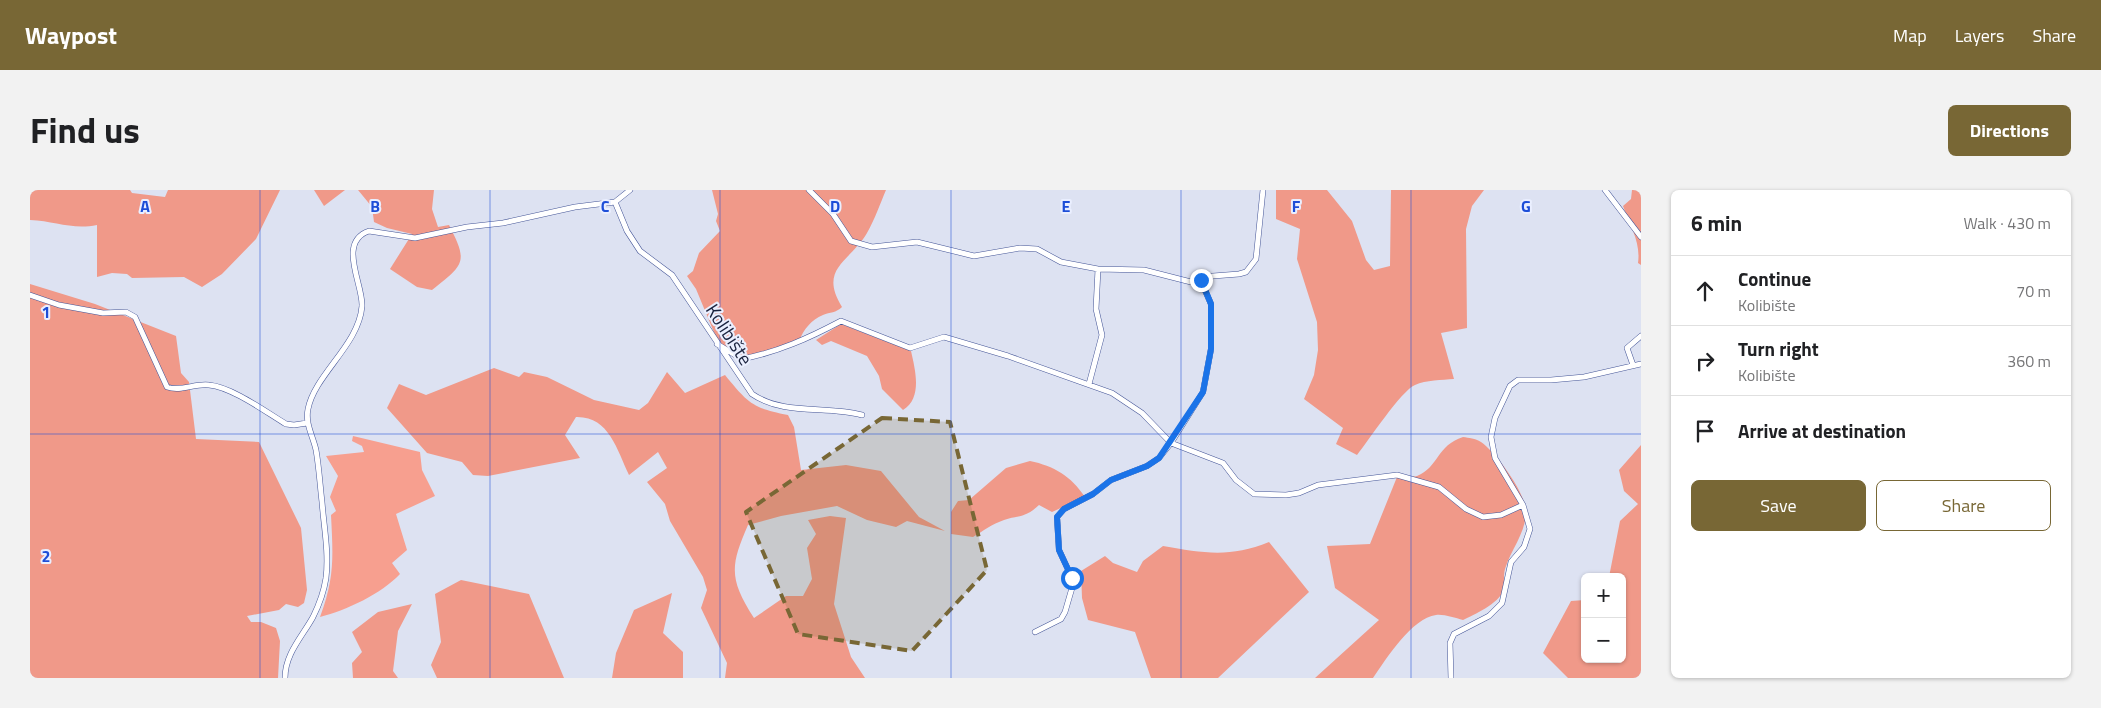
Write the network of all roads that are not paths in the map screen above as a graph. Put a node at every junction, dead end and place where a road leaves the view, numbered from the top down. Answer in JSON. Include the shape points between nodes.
{"nodes":[{"id":1,"x":630,"y":190,"type":"edge"},
{"id":2,"x":809,"y":190,"type":"edge"},
{"id":3,"x":1263,"y":190,"type":"edge"},
{"id":4,"x":1605,"y":190,"type":"edge"},
{"id":5,"x":615,"y":202,"type":"junction"},
{"id":6,"x":1641,"y":237,"type":"edge"},
{"id":7,"x":1098,"y":269,"type":"junction"},
{"id":8,"x":1201,"y":280,"type":"junction"},
{"id":9,"x":30,"y":295,"type":"edge"},
{"id":10,"x":1641,"y":336,"type":"edge"},
{"id":11,"x":717,"y":344,"type":"junction"},
{"id":12,"x":1641,"y":364,"type":"edge"},
{"id":13,"x":1633,"y":365,"type":"junction"},
{"id":14,"x":1089,"y":384,"type":"junction"},
{"id":15,"x":862,"y":416,"type":"dead end"},
{"id":16,"x":307,"y":423,"type":"junction"},
{"id":17,"x":1171,"y":443,"type":"junction"},
{"id":18,"x":1522,"y":505,"type":"junction"},
{"id":19,"x":1035,"y":632,"type":"dead end"},
{"id":20,"x":285,"y":678,"type":"edge"},
{"id":21,"x":1451,"y":678,"type":"edge"}],
"edges":[{"from":1,"to":5,"type":"street"},
{"from":2,"to":7,"type":"street","via":[[855,243],[872,247],[917,242],[974,256],[1020,248],[1037,249],[1061,262]]},
{"from":3,"to":8,"type":"street","via":[[1253,264],[1246,272]]},
{"from":4,"to":6,"type":"street"},
{"from":5,"to":11,"type":"street","name":"Kolibište","via":[[640,251],[672,275]]},
{"from":5,"to":16,"type":"street","via":[[416,238],[369,231],[363,233],[353,256],[361,314],[351,337],[313,396]]},
{"from":7,"to":8,"type":"street","via":[[1144,270],[1183,282]]},
{"from":7,"to":14,"type":"street","via":[[1096,309],[1102,335]]},
{"from":8,"to":17,"type":"street","via":[[1211,304],[1211,349],[1203,392]]},
{"from":9,"to":16,"type":"street","via":[[58,305],[103,313],[126,312],[135,317],[167,387],[174,390],[207,384],[220,386],[286,424]]},
{"from":10,"to":13,"type":"street","via":[[1627,348]]},
{"from":11,"to":14,"type":"street","via":[[742,360],[802,342],[841,321],[910,348],[944,336]]},
{"from":11,"to":15,"type":"street","name":"Kolibište","via":[[752,394],[762,401]]},
{"from":12,"to":13,"type":"street"},
{"from":13,"to":18,"type":"street","via":[[1584,377],[1518,380],[1510,386],[1495,418],[1491,438],[1495,458]]},
{"from":14,"to":17,"type":"street","via":[[1130,403]]},
{"from":16,"to":20,"type":"street","via":[[316,449],[327,538],[326,578],[312,618],[291,652]]},
{"from":17,"to":18,"type":"street","via":[[1222,462],[1236,480],[1254,494],[1286,496],[1318,485],[1397,475],[1439,487],[1466,509],[1483,517],[1501,515]]},
{"from":17,"to":19,"type":"street","via":[[1159,458],[1147,466],[1111,480],[1064,509],[1057,517],[1059,550],[1072,578],[1072,588],[1061,619]]},
{"from":18,"to":21,"type":"street","via":[[1530,529],[1524,547],[1511,562],[1502,603],[1489,616],[1454,634],[1450,643]]}]}
